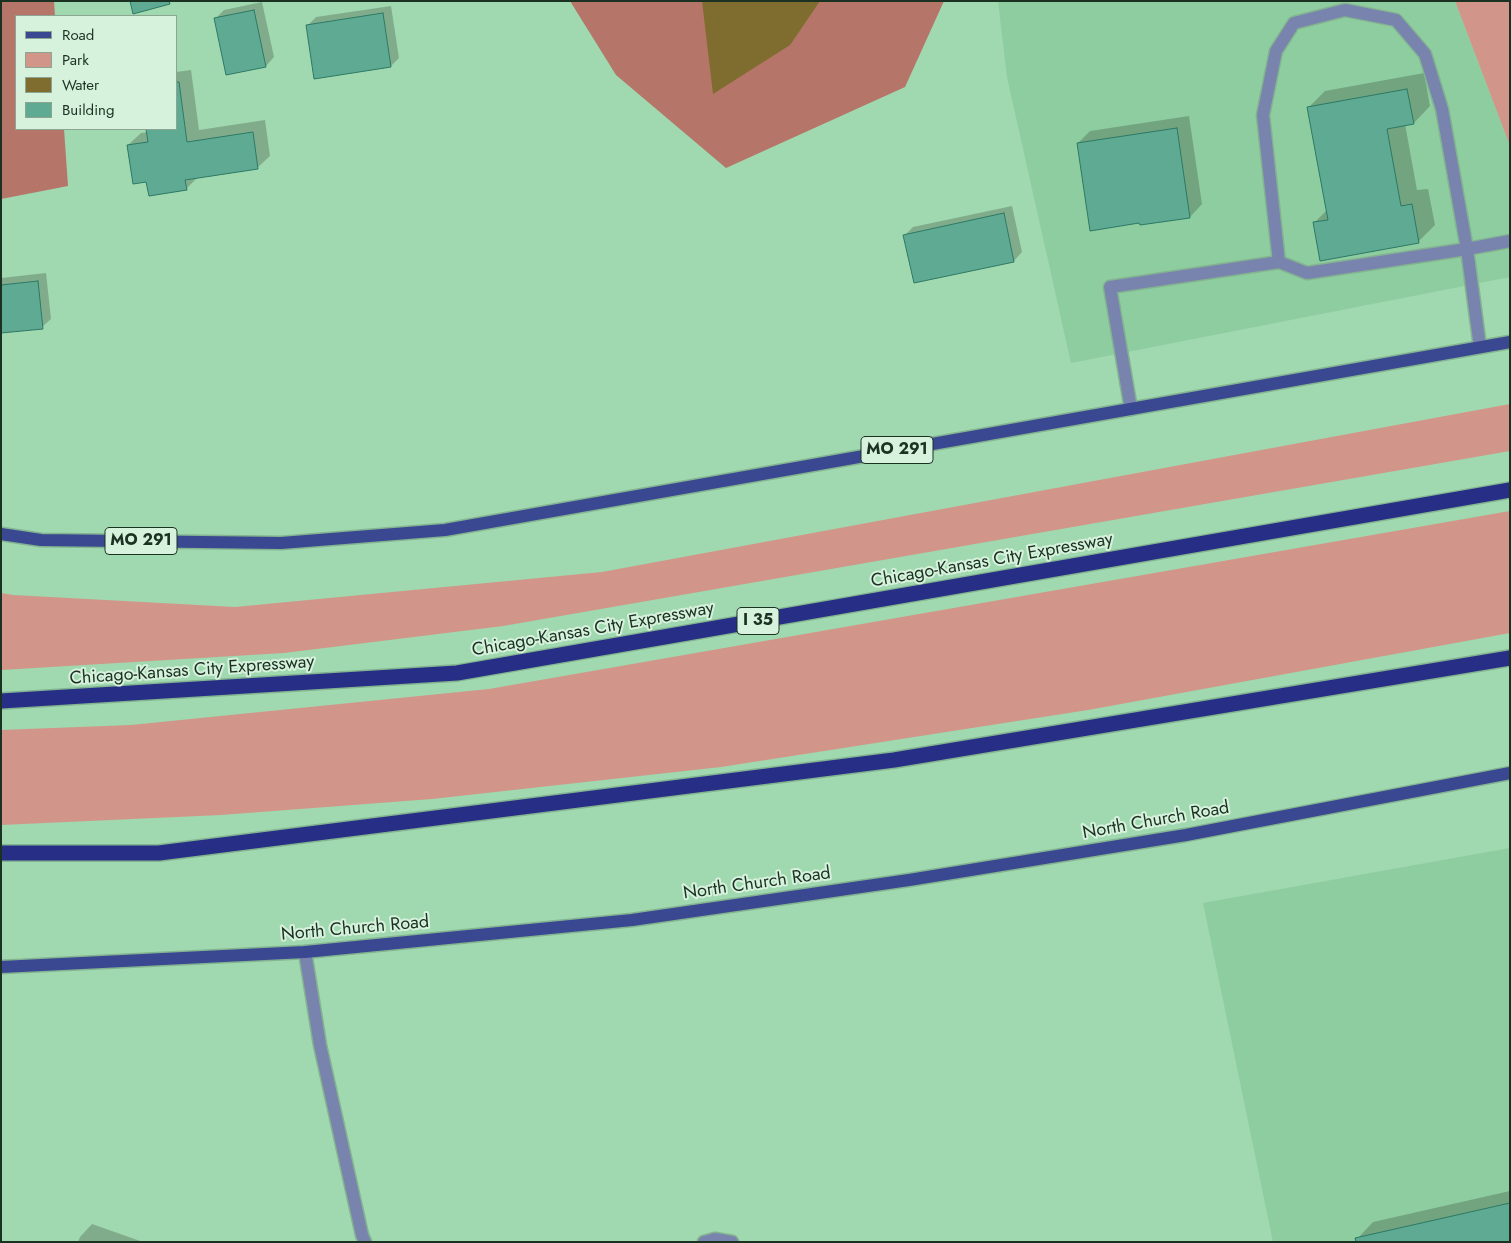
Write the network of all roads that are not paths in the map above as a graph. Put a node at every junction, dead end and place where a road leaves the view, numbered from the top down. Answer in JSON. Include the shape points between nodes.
{"nodes":[{"id":1,"x":1510,"y":241,"type":"edge"},
{"id":2,"x":1467,"y":249,"type":"junction"},
{"id":3,"x":1279,"y":262,"type":"junction"},
{"id":4,"x":1510,"y":342,"type":"edge"},
{"id":5,"x":1480,"y":347,"type":"junction"},
{"id":6,"x":1131,"y":409,"type":"junction"},
{"id":7,"x":1510,"y":490,"type":"edge"},
{"id":8,"x":1,"y":534,"type":"edge"},
{"id":9,"x":1510,"y":658,"type":"edge"},
{"id":10,"x":1,"y":701,"type":"edge"},
{"id":11,"x":1510,"y":773,"type":"edge"},
{"id":12,"x":1,"y":853,"type":"edge"},
{"id":13,"x":304,"y":952,"type":"junction"},
{"id":14,"x":1,"y":967,"type":"edge"},
{"id":15,"x":365,"y":1242,"type":"edge"},
{"id":16,"x":704,"y":1242,"type":"edge"},
{"id":17,"x":732,"y":1242,"type":"edge"}],
"edges":[{"from":1,"to":2,"type":"lane"},
{"from":2,"to":3,"type":"lane","via":[[1308,273]]},
{"from":2,"to":3,"type":"lane","via":[[1442,109],[1425,54],[1396,20],[1345,10],[1294,23],[1276,51],[1263,115]]},
{"from":2,"to":5,"type":"lane"},
{"from":3,"to":6,"type":"lane","via":[[1110,287]]},
{"from":4,"to":5,"type":"main road","number":"MO 291"},
{"from":5,"to":6,"type":"main road","number":"MO 291"},
{"from":6,"to":8,"type":"main road","number":"MO 291","via":[[445,530],[281,543],[42,540]]},
{"from":7,"to":10,"type":"highway","name":"Chicago-Kansas City Expressway","number":"I 35","via":[[458,673]]},
{"from":9,"to":12,"type":"highway","via":[[894,760],[159,853]]},
{"from":11,"to":13,"type":"main road","name":"North Church Road","via":[[1186,835],[909,880],[632,920]]},
{"from":13,"to":14,"type":"main road","name":"North Church Road"},
{"from":13,"to":15,"type":"lane","via":[[320,1045]]},
{"from":16,"to":17,"type":"lane","via":[[715,1239]]}]}
